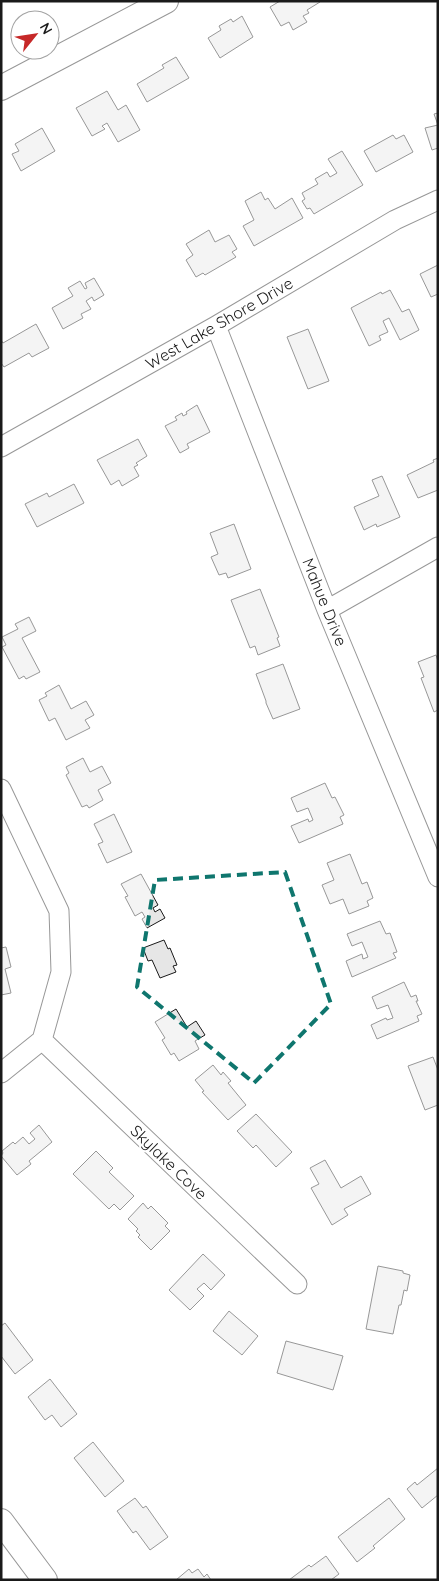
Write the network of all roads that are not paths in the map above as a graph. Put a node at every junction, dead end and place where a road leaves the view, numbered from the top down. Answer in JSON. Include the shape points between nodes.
{"nodes":[{"id":1,"x":166,"y":1,"type":"edge"},
{"id":2,"x":1,"y":88,"type":"edge"},
{"id":3,"x":438,"y":200,"type":"edge"},
{"id":4,"x":216,"y":326,"type":"junction"},
{"id":5,"x":1,"y":447,"type":"edge"},
{"id":6,"x":438,"y":547,"type":"edge"},
{"id":7,"x":327,"y":610,"type":"junction"},
{"id":8,"x":1,"y":789,"type":"edge"},
{"id":9,"x":438,"y":877,"type":"edge"},
{"id":10,"x":42,"y":1040,"type":"junction"},
{"id":11,"x":1,"y":1073,"type":"edge"},
{"id":12,"x":297,"y":1284,"type":"dead end"},
{"id":13,"x":1,"y":1521,"type":"edge"},
{"id":14,"x":45,"y":1580,"type":"edge"}],
"edges":[{"from":1,"to":2,"type":"main road"},
{"from":3,"to":4,"type":"street","name":"West Lake Shore Drive","via":[[395,220]]},
{"from":4,"to":5,"type":"street","name":"West Lake Shore Drive"},
{"from":4,"to":7,"type":"street","name":"Mahue Drive"},
{"from":6,"to":7,"type":"street"},
{"from":7,"to":9,"type":"street","name":"Mahue Drive"},
{"from":8,"to":10,"type":"street","via":[[58,911],[60,972]]},
{"from":10,"to":11,"type":"street"},
{"from":10,"to":12,"type":"street","name":"Skylake Cove"},
{"from":13,"to":14,"type":"main road"}]}
